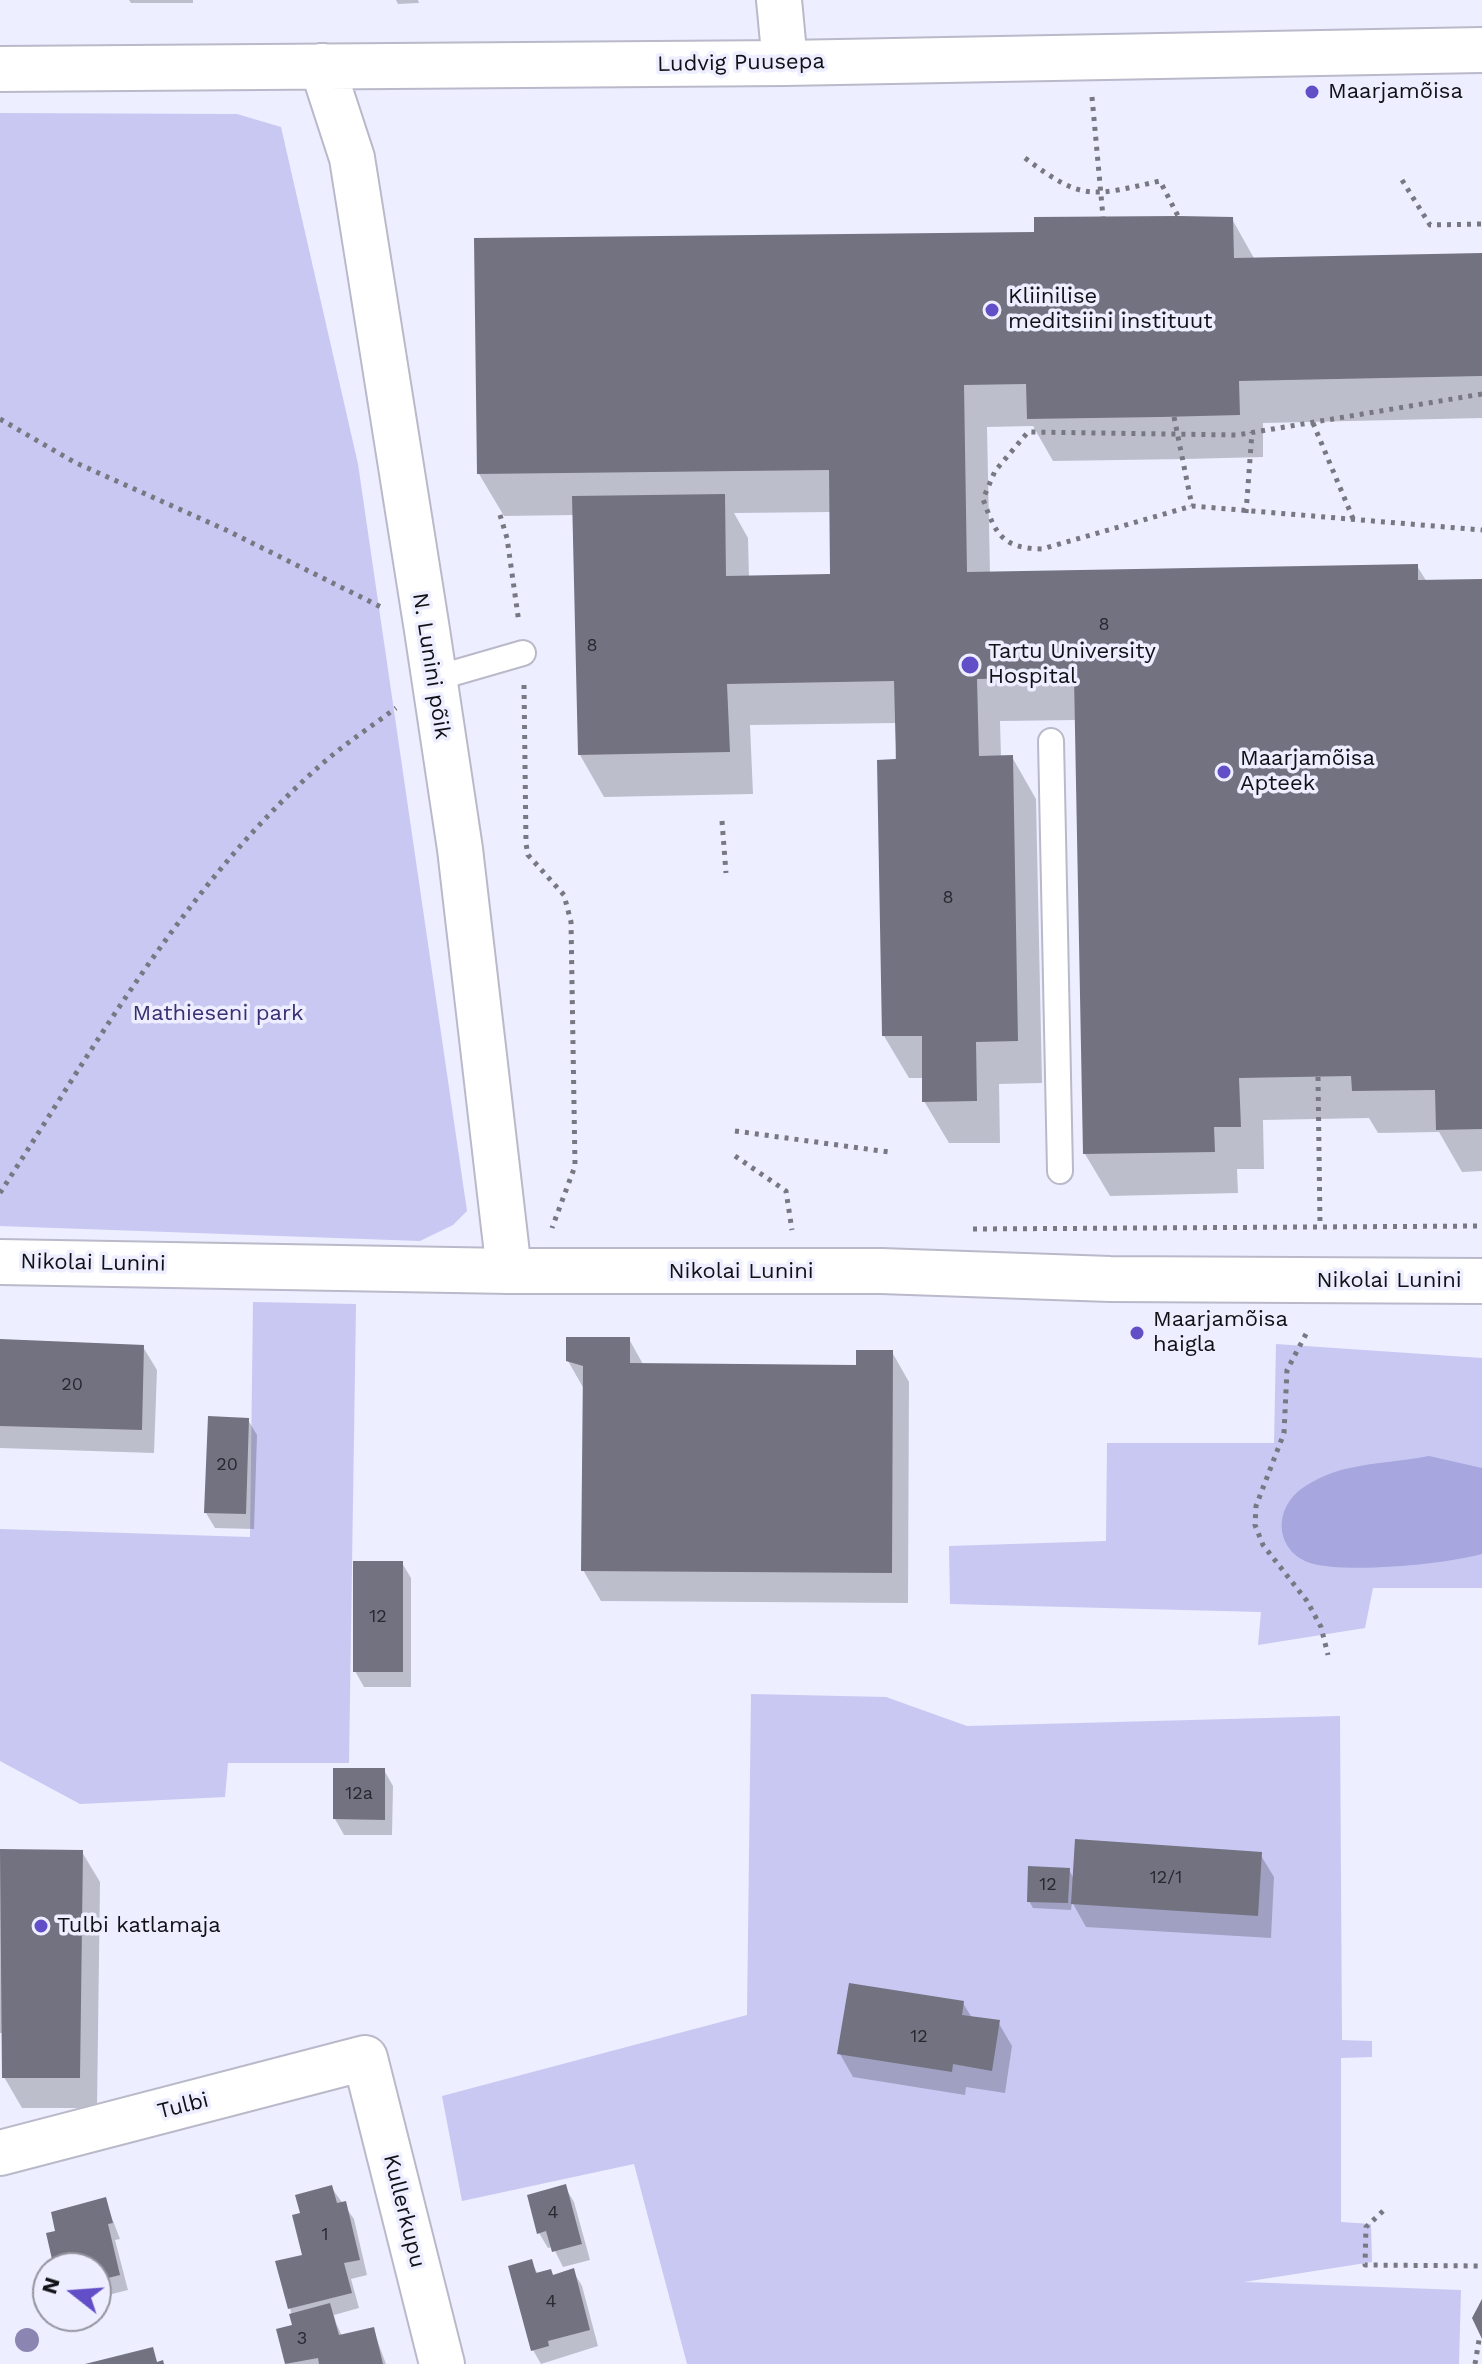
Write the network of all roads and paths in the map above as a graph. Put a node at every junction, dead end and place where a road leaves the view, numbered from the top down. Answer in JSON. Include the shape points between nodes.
{"nodes":[{"id":1,"x":779,"y":0,"type":"edge"},
{"id":2,"x":1482,"y":50,"type":"edge"},
{"id":3,"x":1087,"y":56,"type":"junction"},
{"id":4,"x":785,"y":63,"type":"junction"},
{"id":5,"x":322,"y":66,"type":"junction"},
{"id":6,"x":0,"y":69,"type":"edge"},
{"id":7,"x":1025,"y":158,"type":"dead end"},
{"id":8,"x":1402,"y":180,"type":"dead end"},
{"id":9,"x":1102,"y":194,"type":"junction"},
{"id":10,"x":1178,"y":216,"type":"dead end"},
{"id":11,"x":1103,"y":217,"type":"dead end"},
{"id":12,"x":1482,"y":224,"type":"edge"},
{"id":13,"x":1482,"y":394,"type":"edge"},
{"id":14,"x":1174,"y":417,"type":"dead end"},
{"id":15,"x":0,"y":419,"type":"edge"},
{"id":16,"x":1313,"y":423,"type":"junction"},
{"id":17,"x":1252,"y":432,"type":"junction"},
{"id":18,"x":1176,"y":437,"type":"junction"},
{"id":19,"x":1192,"y":506,"type":"junction"},
{"id":20,"x":1246,"y":513,"type":"junction"},
{"id":21,"x":500,"y":515,"type":"dead end"},
{"id":22,"x":1354,"y":521,"type":"junction"},
{"id":23,"x":1482,"y":530,"type":"edge"},
{"id":24,"x":427,"y":630,"type":"junction"},
{"id":25,"x":523,"y":653,"type":"junction"},
{"id":26,"x":433,"y":679,"type":"junction"},
{"id":27,"x":1051,"y":741,"type":"dead end"},
{"id":28,"x":722,"y":821,"type":"dead end"},
{"id":29,"x":726,"y":873,"type":"dead end"},
{"id":30,"x":1318,"y":1077,"type":"dead end"},
{"id":31,"x":735,"y":1131,"type":"dead end"},
{"id":32,"x":889,"y":1152,"type":"dead end"},
{"id":33,"x":735,"y":1156,"type":"dead end"},
{"id":34,"x":1060,"y":1171,"type":"dead end"},
{"id":35,"x":0,"y":1193,"type":"edge"},
{"id":36,"x":1320,"y":1225,"type":"junction"},
{"id":37,"x":1482,"y":1226,"type":"edge"},
{"id":38,"x":504,"y":1229,"type":"junction"},
{"id":39,"x":552,"y":1229,"type":"junction"},
{"id":40,"x":567,"y":1229,"type":"dead end"},
{"id":41,"x":961,"y":1229,"type":"dead end"},
{"id":42,"x":777,"y":1231,"type":"dead end"},
{"id":43,"x":792,"y":1231,"type":"junction"},
{"id":44,"x":807,"y":1231,"type":"dead end"},
{"id":45,"x":0,"y":1262,"type":"edge"},
{"id":46,"x":509,"y":1271,"type":"junction"},
{"id":47,"x":1482,"y":1281,"type":"edge"},
{"id":48,"x":1306,"y":1334,"type":"dead end"},
{"id":49,"x":1328,"y":1655,"type":"dead end"},
{"id":50,"x":365,"y":2058,"type":"joint"},
{"id":51,"x":0,"y":2153,"type":"edge"},
{"id":52,"x":1383,"y":2211,"type":"dead end"},
{"id":53,"x":1482,"y":2266,"type":"edge"},
{"id":54,"x":1479,"y":2340,"type":"dead end"},
{"id":55,"x":442,"y":2364,"type":"edge"},
{"id":56,"x":1475,"y":2364,"type":"edge"}],
"edges":[{"from":1,"to":4,"type":"street"},
{"from":2,"to":3,"type":"street","name":"Ludvig Puusepa"},
{"from":3,"to":4,"type":"street","name":"Ludvig Puusepa"},
{"from":3,"to":9,"type":"path"},
{"from":4,"to":5,"type":"street","name":"Ludvig Puusepa"},
{"from":5,"to":6,"type":"street","name":"Ludvig Puusepa"},
{"from":5,"to":24,"type":"street","name":"N. Lunini põik","via":[[352,158]]},
{"from":7,"to":9,"type":"path","via":[[1062,186]]},
{"from":8,"to":12,"type":"path","via":[[1430,225]]},
{"from":9,"to":10,"type":"path","via":[[1160,181]]},
{"from":9,"to":11,"type":"path"},
{"from":13,"to":16,"type":"path"},
{"from":14,"to":18,"type":"path"},
{"from":15,"to":24,"type":"path","via":[[74,462]]},
{"from":16,"to":17,"type":"path"},
{"from":16,"to":22,"type":"path"},
{"from":17,"to":18,"type":"path"},
{"from":17,"to":20,"type":"path"},
{"from":18,"to":19,"type":"path"},
{"from":18,"to":19,"type":"path","via":[[1028,432],[995,471],[983,499],[1000,538],[1018,548],[1042,549]]},
{"from":19,"to":20,"type":"path"},
{"from":20,"to":22,"type":"path"},
{"from":21,"to":25,"type":"path"},
{"from":22,"to":23,"type":"path"},
{"from":24,"to":26,"type":"street","name":"N. Lunini põik"},
{"from":25,"to":26,"type":"lane"},
{"from":25,"to":39,"type":"path","via":[[526,844],[528,855],[564,895],[571,922],[575,1166]]},
{"from":26,"to":35,"type":"path","via":[[324,761],[223,867],[140,974]]},
{"from":26,"to":38,"type":"street","name":"N. Lunini põik","via":[[460,849]]},
{"from":27,"to":34,"type":"lane"},
{"from":28,"to":29,"type":"path"},
{"from":30,"to":36,"type":"path"},
{"from":31,"to":32,"type":"path"},
{"from":33,"to":43,"type":"path","via":[[786,1191]]},
{"from":36,"to":37,"type":"path"},
{"from":36,"to":41,"type":"path"},
{"from":38,"to":39,"type":"path"},
{"from":38,"to":46,"type":"street","name":"N. Lunini põik"},
{"from":39,"to":40,"type":"path"},
{"from":42,"to":43,"type":"path"},
{"from":43,"to":44,"type":"path"},
{"from":45,"to":46,"type":"street","name":"Nikolai Lunini"},
{"from":46,"to":47,"type":"street","name":"Nikolai Lunini"},
{"from":48,"to":49,"type":"path","via":[[1287,1370],[1284,1433],[1256,1506],[1255,1525],[1263,1545],[1307,1601]]},
{"from":50,"to":51,"type":"street","name":"Tulbi"},
{"from":50,"to":55,"type":"street","name":"Kullerkupu"},
{"from":52,"to":53,"type":"path","via":[[1366,2227],[1365,2265]]},
{"from":54,"to":56,"type":"path"}]}
